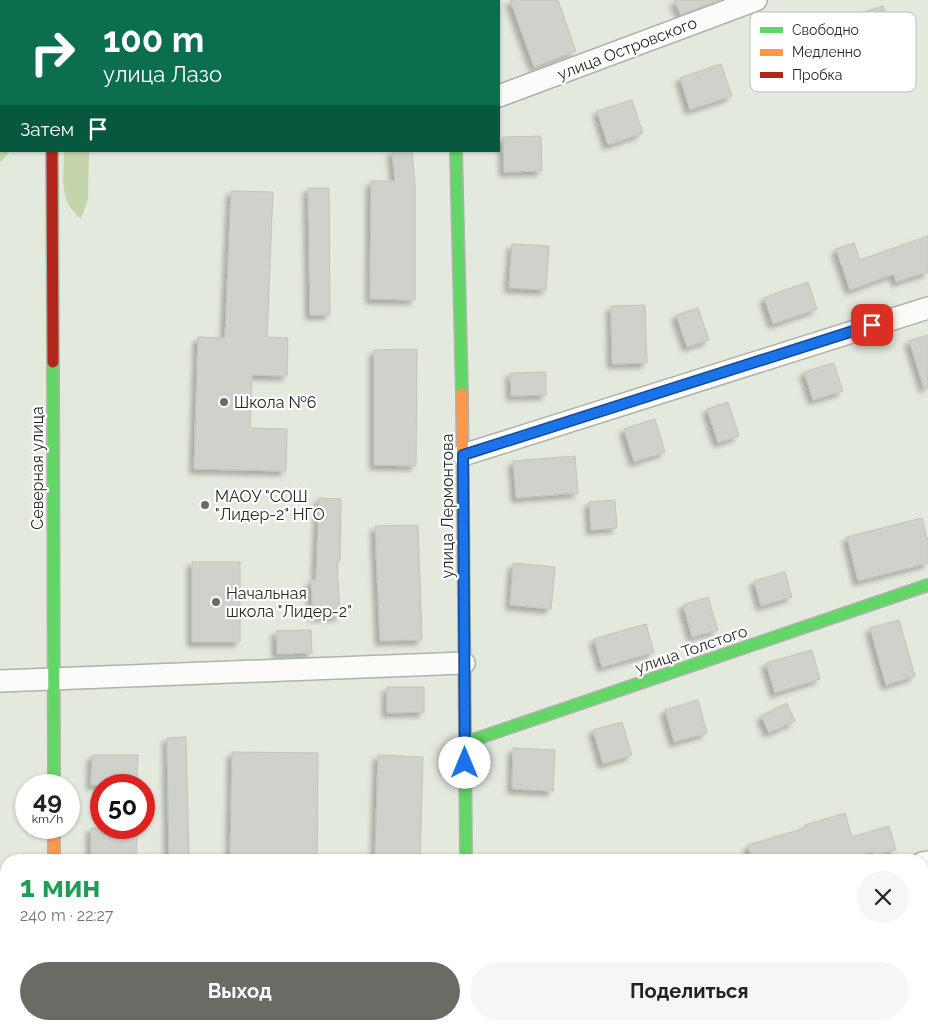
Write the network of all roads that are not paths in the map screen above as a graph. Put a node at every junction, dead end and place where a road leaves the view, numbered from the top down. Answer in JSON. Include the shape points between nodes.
{"nodes":[{"id":1,"x":756,"y":0,"type":"edge"},
{"id":2,"x":500,"y":96,"type":"edge"},
{"id":3,"x":52,"y":152,"type":"edge"},
{"id":4,"x":456,"y":152,"type":"edge"},
{"id":5,"x":928,"y":308,"type":"edge"},
{"id":6,"x":463,"y":455,"type":"junction"},
{"id":7,"x":928,"y":585,"type":"edge"},
{"id":8,"x":464,"y":662,"type":"junction"},
{"id":9,"x":54,"y":679,"type":"junction"},
{"id":10,"x":0,"y":681,"type":"edge"},
{"id":11,"x":464,"y":743,"type":"junction"},
{"id":12,"x":54,"y":774,"type":"edge"},
{"id":13,"x":54,"y":839,"type":"edge"},
{"id":14,"x":54,"y":854,"type":"edge"},
{"id":15,"x":466,"y":854,"type":"edge"}],
"edges":[{"from":1,"to":2,"type":"street","name":"улица Островского"},
{"from":3,"to":9,"type":"street","name":"Северная улица"},
{"from":4,"to":6,"type":"street","name":"улица Лермонтова"},
{"from":5,"to":6,"type":"street"},
{"from":6,"to":8,"type":"street","name":"улица Лермонтова"},
{"from":7,"to":11,"type":"street","name":"улица Толстого"},
{"from":8,"to":9,"type":"street"},
{"from":8,"to":11,"type":"street","name":"улица Лермонтова"},
{"from":9,"to":10,"type":"street"},
{"from":9,"to":12,"type":"street","name":"Северная улица"},
{"from":11,"to":15,"type":"street","name":"улица Лермонтова"},
{"from":13,"to":14,"type":"street"}]}
